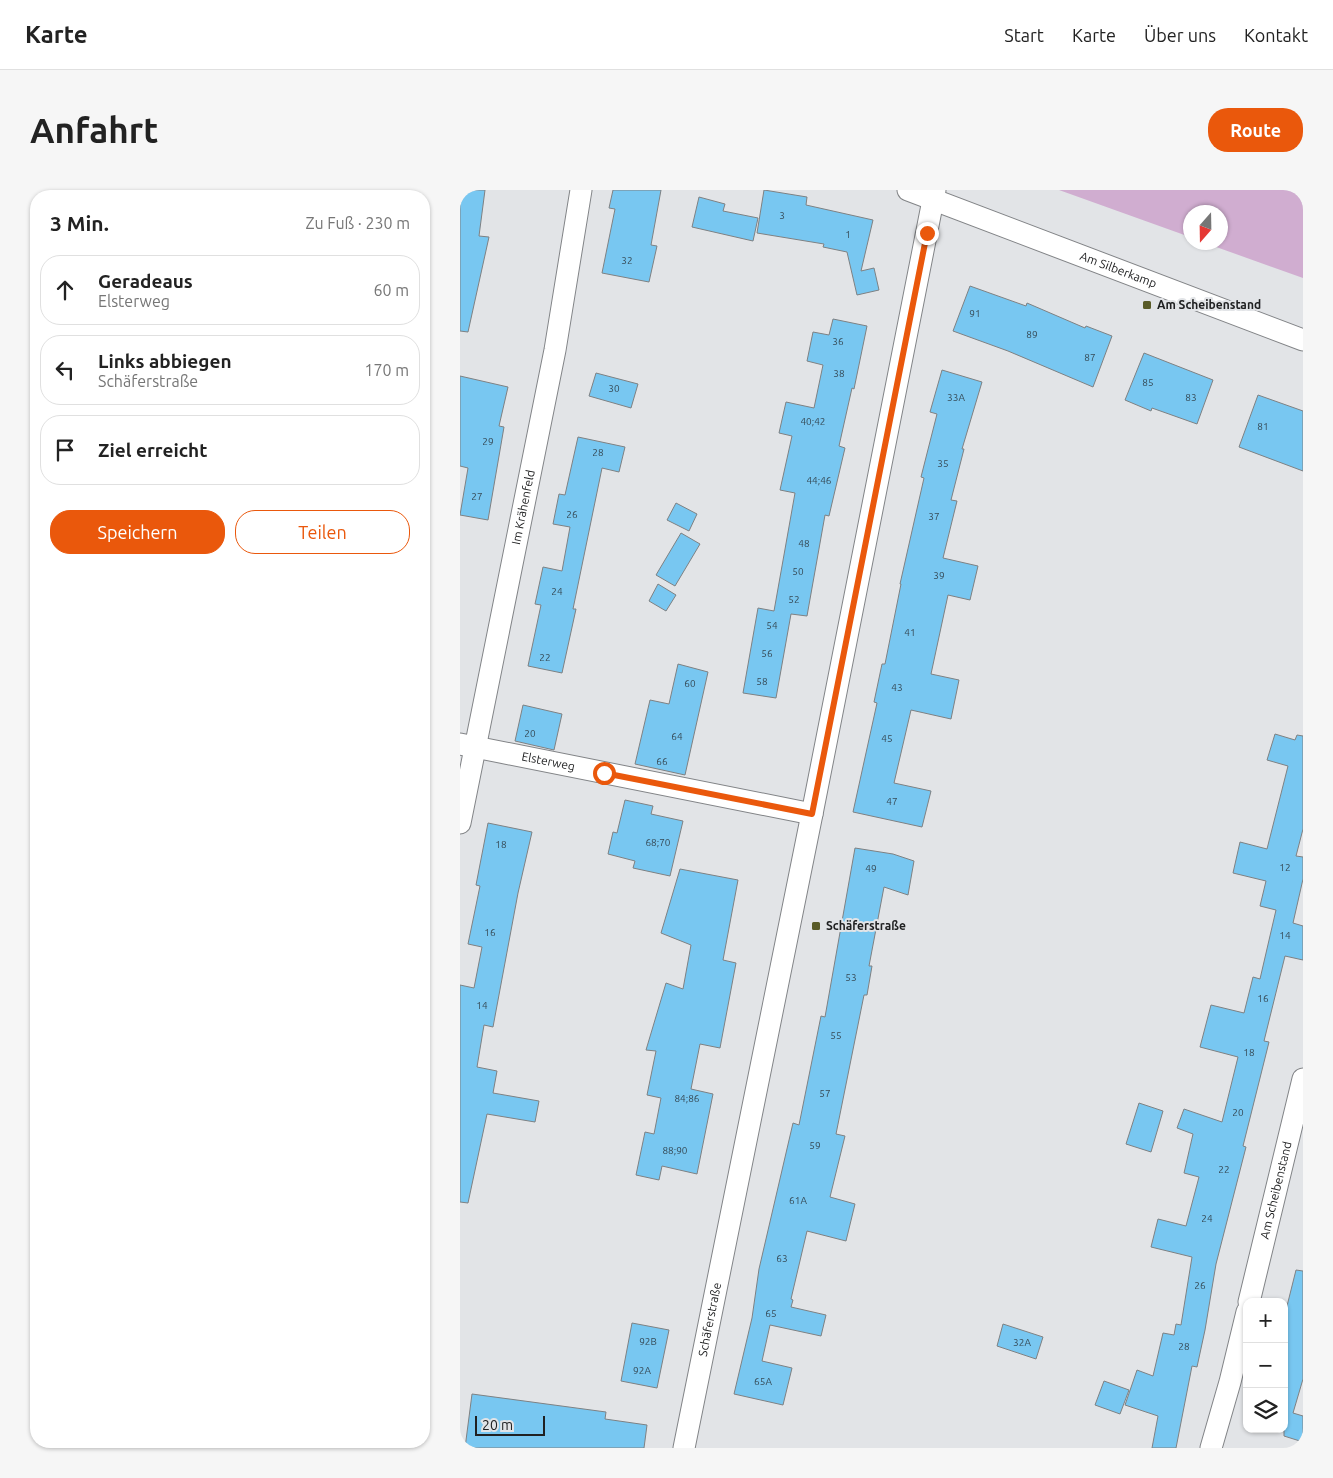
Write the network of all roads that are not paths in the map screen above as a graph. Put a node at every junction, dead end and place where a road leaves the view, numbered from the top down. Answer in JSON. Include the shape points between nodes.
{"nodes":[{"id":1,"x":581,"y":190,"type":"edge"},
{"id":2,"x":908,"y":190,"type":"edge"},
{"id":3,"x":934,"y":195,"type":"edge"},
{"id":4,"x":1303,"y":340,"type":"edge"},
{"id":5,"x":468,"y":746,"type":"edge"},
{"id":6,"x":812,"y":814,"type":"junction"},
{"id":7,"x":460,"y":823,"type":"edge"},
{"id":8,"x":1303,"y":1079,"type":"edge"},
{"id":9,"x":1250,"y":1298,"type":"edge"},
{"id":10,"x":1243,"y":1328,"type":"edge"},
{"id":11,"x":684,"y":1448,"type":"edge"},
{"id":12,"x":1211,"y":1448,"type":"edge"}],
"edges":[{"from":1,"to":5,"type":"street","name":"Im Krähenfeld","via":[[555,350]]},
{"from":2,"to":3,"type":"street","name":"Am Silberkamp"},
{"from":3,"to":4,"type":"street","name":"Am Silberkamp"},
{"from":3,"to":6,"type":"street","name":"Schäferstraße"},
{"from":5,"to":6,"type":"street","name":"Elsterweg"},
{"from":5,"to":7,"type":"street","name":"Im Krähenfeld"},
{"from":6,"to":11,"type":"street","name":"Schäferstraße"},
{"from":8,"to":9,"type":"street","name":"Am Scheibenstand"},
{"from":10,"to":12,"type":"street"}]}
